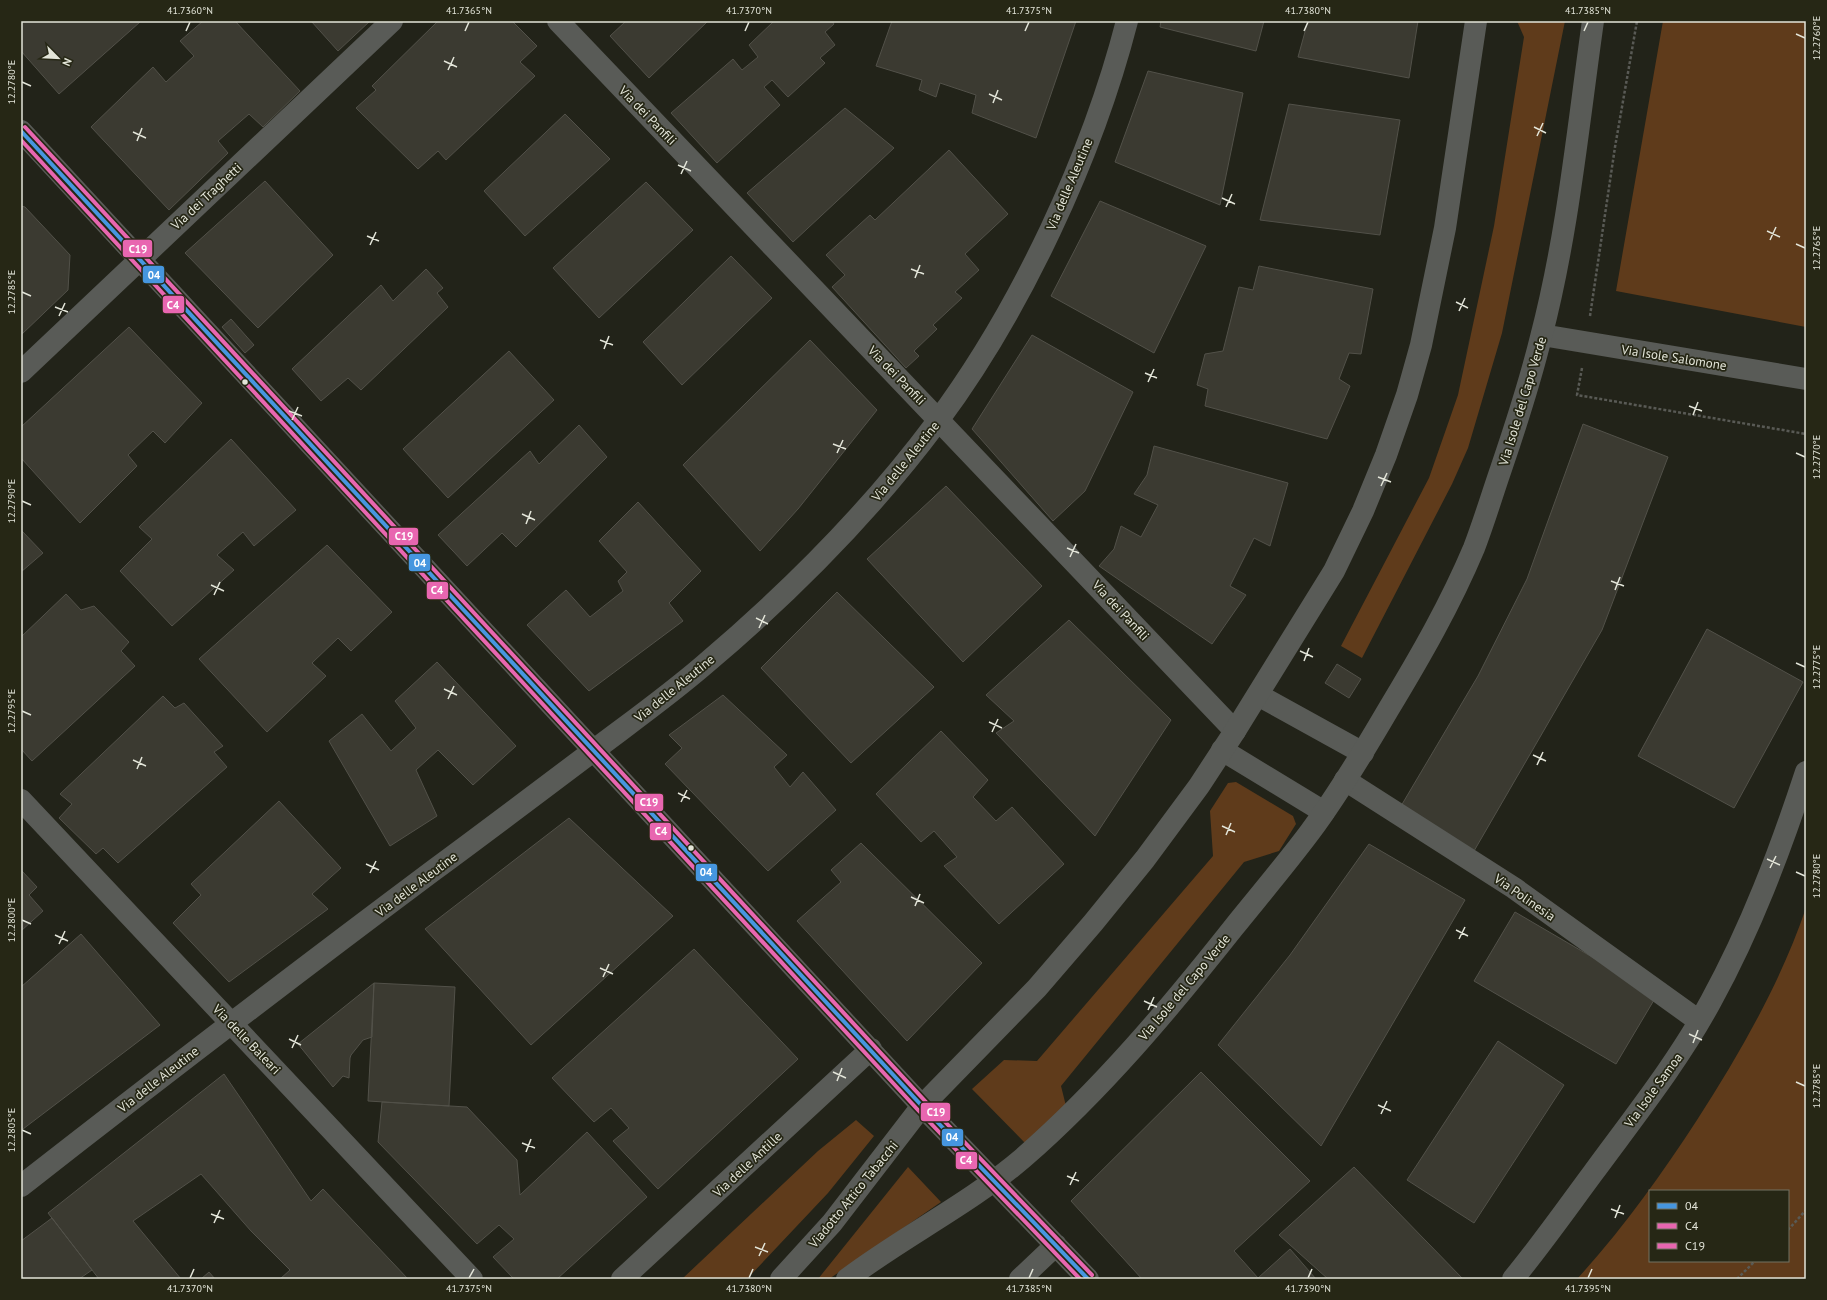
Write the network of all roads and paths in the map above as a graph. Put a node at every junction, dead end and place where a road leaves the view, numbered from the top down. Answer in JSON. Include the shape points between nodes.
{"nodes":[{"id":1,"x":392,"y":21,"type":"edge"},
{"id":2,"x":558,"y":21,"type":"edge"},
{"id":3,"x":1127,"y":21,"type":"edge"},
{"id":4,"x":1476,"y":21,"type":"edge"},
{"id":5,"x":1593,"y":21,"type":"edge"},
{"id":6,"x":1637,"y":21,"type":"edge"},
{"id":7,"x":21,"y":131,"type":"edge"},
{"id":8,"x":140,"y":259,"type":"junction"},
{"id":9,"x":1542,"y":335,"type":"junction"},
{"id":10,"x":1587,"y":343,"type":"junction"},
{"id":11,"x":21,"y":372,"type":"edge"},
{"id":12,"x":1806,"y":379,"type":"edge"},
{"id":13,"x":939,"y":419,"type":"junction"},
{"id":14,"x":1806,"y":434,"type":"edge"},
{"id":15,"x":1258,"y":695,"type":"junction"},
{"id":16,"x":1236,"y":731,"type":"junction"},
{"id":17,"x":1222,"y":750,"type":"junction"},
{"id":18,"x":594,"y":751,"type":"junction"},
{"id":19,"x":1363,"y":753,"type":"junction"},
{"id":20,"x":1806,"y":772,"type":"edge"},
{"id":21,"x":1345,"y":780,"type":"junction"},
{"id":22,"x":21,"y":800,"type":"edge"},
{"id":23,"x":1324,"y":812,"type":"junction"},
{"id":24,"x":230,"y":1022,"type":"junction"},
{"id":25,"x":1699,"y":1022,"type":"junction"},
{"id":26,"x":871,"y":1049,"type":"junction"},
{"id":27,"x":922,"y":1106,"type":"junction"},
{"id":28,"x":994,"y":1181,"type":"junction"},
{"id":29,"x":21,"y":1186,"type":"edge"},
{"id":30,"x":1806,"y":1210,"type":"edge"},
{"id":31,"x":1789,"y":1229,"type":"edge"},
{"id":32,"x":1056,"y":1245,"type":"junction"},
{"id":33,"x":1754,"y":1262,"type":"edge"},
{"id":34,"x":472,"y":1279,"type":"edge"},
{"id":35,"x":622,"y":1279,"type":"edge"},
{"id":36,"x":782,"y":1279,"type":"edge"},
{"id":37,"x":847,"y":1279,"type":"edge"},
{"id":38,"x":1020,"y":1279,"type":"edge"},
{"id":39,"x":1088,"y":1279,"type":"edge"},
{"id":40,"x":1513,"y":1279,"type":"edge"},
{"id":41,"x":1737,"y":1279,"type":"edge"}],
"edges":[{"from":1,"to":8,"type":"street","name":"Via dei Traghetti"},
{"from":2,"to":13,"type":"street","name":"Via dei Panfili"},
{"from":3,"to":13,"type":"street","name":"Via delle Aleutine","via":[[1101,106],[1044,242],[1021,289],[992,338]]},
{"from":4,"to":15,"type":"street","via":[[1437,270],[1401,413],[1363,511],[1342,556]]},
{"from":5,"to":9,"type":"street","name":"Via Isole del Capo Verde","via":[[1563,232]]},
{"from":6,"to":10,"type":"path","via":[[1615,147]]},
{"from":7,"to":8,"type":"street"},
{"from":8,"to":11,"type":"street","name":"Via dei Traghetti"},
{"from":8,"to":18,"type":"street"},
{"from":9,"to":10,"type":"street","name":"Via Isole Salomone"},
{"from":9,"to":19,"type":"street","name":"Via Isole del Capo Verde","via":[[1515,428],[1474,548],[1430,639]]},
{"from":10,"to":12,"type":"street","name":"Via Isole Salomone"},
{"from":10,"to":14,"type":"path","via":[[1577,395]]},
{"from":13,"to":16,"type":"street","name":"Via dei Panfili"},
{"from":13,"to":18,"type":"street","name":"Via delle Aleutine","via":[[860,515],[786,590],[700,668]]},
{"from":15,"to":16,"type":"street"},
{"from":15,"to":19,"type":"street"},
{"from":16,"to":17,"type":"street"},
{"from":17,"to":23,"type":"street"},
{"from":17,"to":27,"type":"street","via":[[1165,832],[1093,923],[1008,1018]]},
{"from":18,"to":24,"type":"street","name":"Via delle Aleutine"},
{"from":18,"to":26,"type":"street"},
{"from":19,"to":21,"type":"street","name":"Via Isole del Capo Verde"},
{"from":20,"to":25,"type":"street","name":"Via Isole Samoa","via":[[1773,868],[1732,962]]},
{"from":21,"to":23,"type":"street","name":"Via Isole del Capo Verde"},
{"from":21,"to":25,"type":"street","name":"Via Polinesia","via":[[1514,888]]},
{"from":22,"to":24,"type":"street","name":"Via delle Baleari"},
{"from":23,"to":28,"type":"street","name":"Via Isole del Capo Verde","via":[[1209,959],[1123,1060],[1035,1147]]},
{"from":24,"to":29,"type":"street","name":"Via delle Aleutine"},
{"from":24,"to":34,"type":"street","name":"Via delle Baleari"},
{"from":25,"to":40,"type":"street","name":"Via Isole Samoa","via":[[1657,1086]]},
{"from":26,"to":27,"type":"street"},
{"from":26,"to":35,"type":"street","name":"Via delle Antille"},
{"from":27,"to":28,"type":"street"},
{"from":27,"to":36,"type":"street","name":"Viadotto Attico Tabacchi","via":[[832,1222]]},
{"from":28,"to":32,"type":"street"},
{"from":28,"to":37,"type":"street"},
{"from":30,"to":31,"type":"path"},
{"from":32,"to":38,"type":"street"},
{"from":32,"to":39,"type":"street"},
{"from":33,"to":41,"type":"path"}]}
